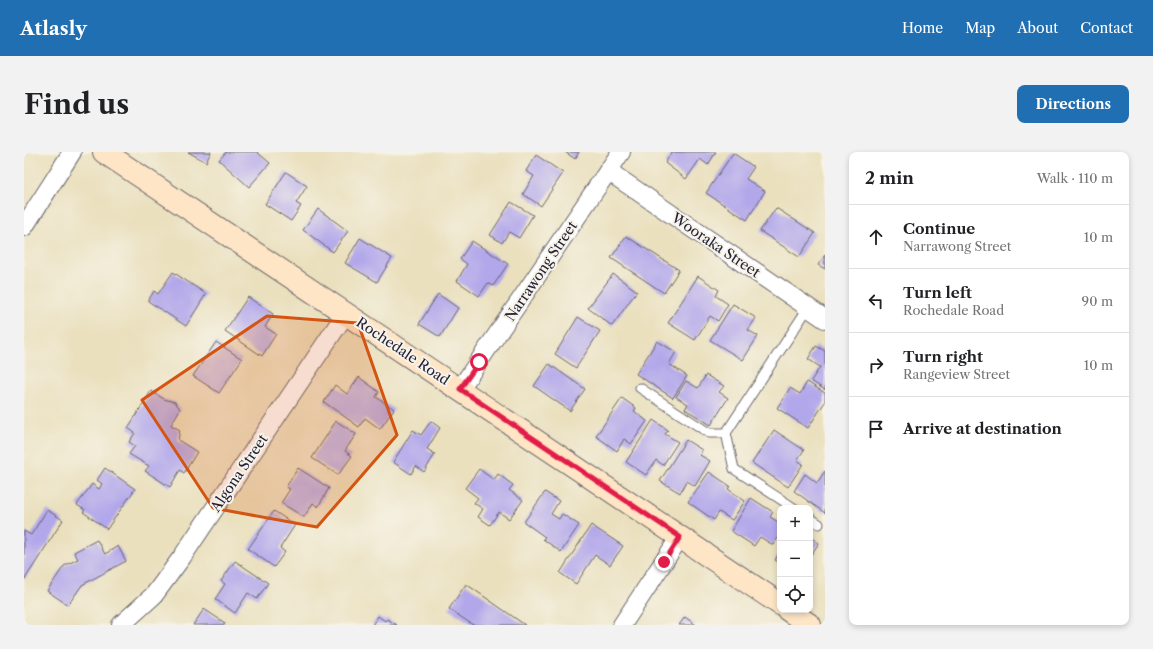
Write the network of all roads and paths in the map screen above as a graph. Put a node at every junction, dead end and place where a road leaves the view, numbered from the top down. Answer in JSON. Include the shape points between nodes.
{"nodes":[{"id":1,"x":72,"y":152,"type":"edge"},
{"id":2,"x":104,"y":152,"type":"edge"},
{"id":3,"x":621,"y":152,"type":"edge"},
{"id":4,"x":608,"y":171,"type":"junction"},
{"id":5,"x":24,"y":227,"type":"edge"},
{"id":6,"x":808,"y":308,"type":"junction"},
{"id":7,"x":346,"y":313,"type":"junction"},
{"id":8,"x":825,"y":319,"type":"edge"},
{"id":9,"x":640,"y":388,"type":"dead end"},
{"id":10,"x":460,"y":389,"type":"junction"},
{"id":11,"x":726,"y":433,"type":"junction"},
{"id":12,"x":789,"y":505,"type":"edge"},
{"id":13,"x":813,"y":520,"type":"edge"},
{"id":14,"x":819,"y":524,"type":"dead end"},
{"id":15,"x":680,"y":537,"type":"junction"},
{"id":16,"x":777,"y":602,"type":"edge"},
{"id":17,"x":792,"y":613,"type":"edge"},
{"id":18,"x":121,"y":625,"type":"edge"},
{"id":19,"x":622,"y":625,"type":"edge"},
{"id":20,"x":810,"y":625,"type":"edge"}],
"edges":[{"from":1,"to":5,"type":"street"},
{"from":2,"to":7,"type":"main road","name":"Rochedale Road"},
{"from":3,"to":4,"type":"street","name":"Narrawong Street"},
{"from":4,"to":6,"type":"street","name":"Wooraka Street"},
{"from":4,"to":10,"type":"street","name":"Narrawong Street"},
{"from":6,"to":8,"type":"street","name":"Wooraka Street"},
{"from":6,"to":11,"type":"lane"},
{"from":7,"to":10,"type":"main road","name":"Rochedale Road"},
{"from":7,"to":18,"type":"street","name":"Algona Street","via":[[182,557],[154,595]]},
{"from":9,"to":11,"type":"lane","via":[[709,433]]},
{"from":10,"to":15,"type":"main road","name":"Rochedale Road"},
{"from":11,"to":12,"type":"lane","via":[[734,469]]},
{"from":13,"to":14,"type":"lane"},
{"from":15,"to":16,"type":"main road","name":"Rochedale Road"},
{"from":15,"to":19,"type":"street"},
{"from":17,"to":20,"type":"main road"}]}
